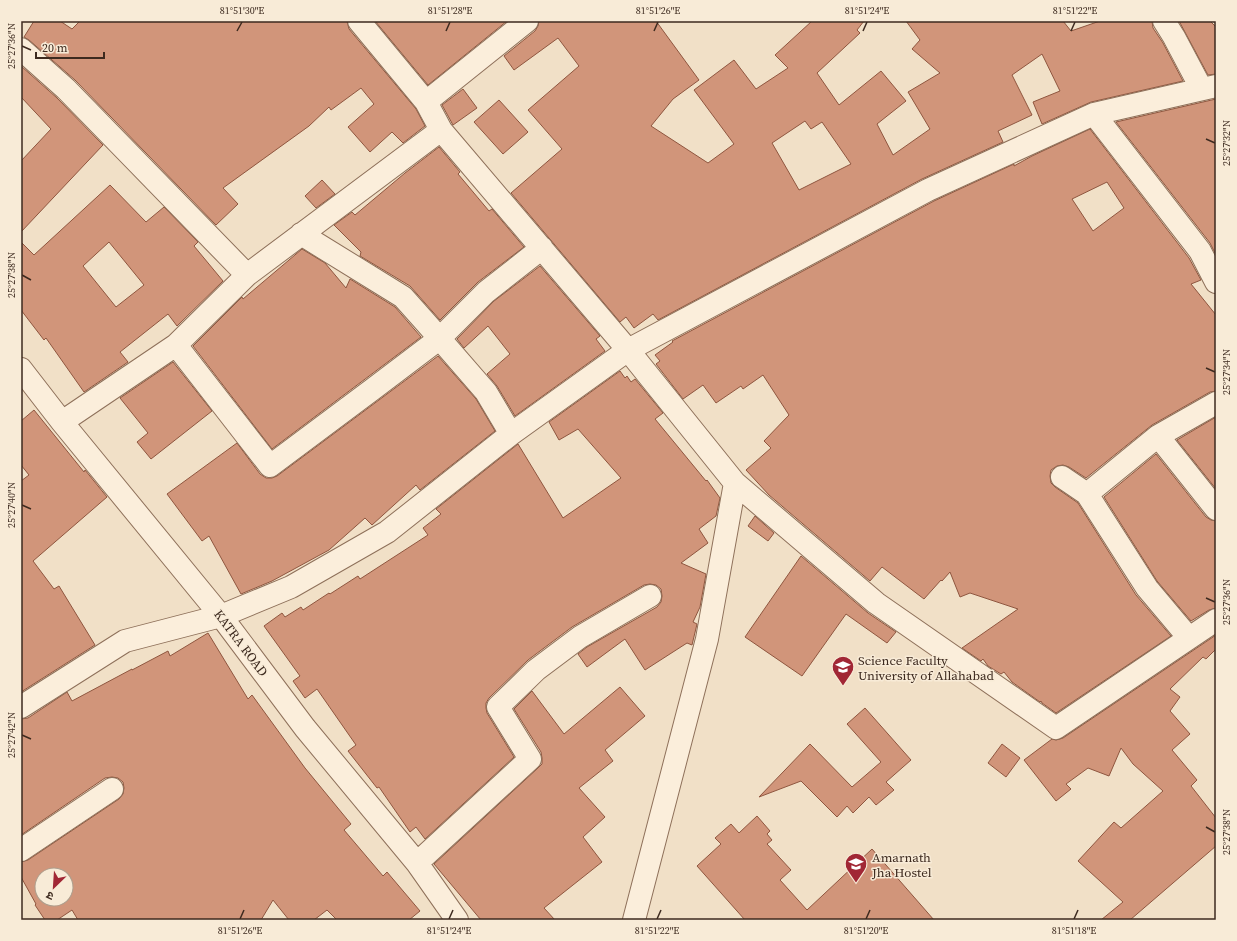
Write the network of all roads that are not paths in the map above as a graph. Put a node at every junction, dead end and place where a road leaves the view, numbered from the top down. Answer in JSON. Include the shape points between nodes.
{"nodes":[{"id":1,"x":359,"y":21,"type":"edge"},
{"id":2,"x":527,"y":21,"type":"edge"},
{"id":3,"x":1164,"y":21,"type":"edge"},
{"id":4,"x":21,"y":49,"type":"edge"},
{"id":5,"x":1209,"y":87,"type":"edge"},
{"id":6,"x":426,"y":102,"type":"junction"},
{"id":7,"x":1094,"y":114,"type":"junction"},
{"id":8,"x":441,"y":130,"type":"junction"},
{"id":9,"x":301,"y":234,"type":"junction"},
{"id":10,"x":542,"y":248,"type":"junction"},
{"id":11,"x":247,"y":276,"type":"junction"},
{"id":12,"x":1216,"y":282,"type":"edge"},
{"id":13,"x":439,"y":339,"type":"junction"},
{"id":14,"x":176,"y":345,"type":"junction"},
{"id":15,"x":628,"y":350,"type":"junction"},
{"id":16,"x":21,"y":369,"type":"edge"},
{"id":17,"x":1216,"y":403,"type":"edge"},
{"id":18,"x":62,"y":422,"type":"junction"},
{"id":19,"x":510,"y":434,"type":"junction"},
{"id":20,"x":1158,"y":436,"type":"junction"},
{"id":21,"x":1062,"y":477,"type":"dead end"},
{"id":22,"x":734,"y":483,"type":"junction"},
{"id":23,"x":1087,"y":494,"type":"junction"},
{"id":24,"x":1216,"y":509,"type":"edge"},
{"id":25,"x":650,"y":596,"type":"dead end"},
{"id":26,"x":221,"y":616,"type":"junction"},
{"id":27,"x":1216,"y":620,"type":"edge"},
{"id":28,"x":1189,"y":638,"type":"junction"},
{"id":29,"x":21,"y":707,"type":"edge"},
{"id":30,"x":112,"y":788,"type":"dead end"},
{"id":31,"x":21,"y":850,"type":"edge"},
{"id":32,"x":417,"y":862,"type":"junction"},
{"id":33,"x":457,"y":920,"type":"edge"},
{"id":34,"x":634,"y":920,"type":"edge"}],
"edges":[{"from":1,"to":6,"type":"street"},
{"from":2,"to":6,"type":"street"},
{"from":3,"to":5,"type":"street"},
{"from":4,"to":11,"type":"street","via":[[66,89]]},
{"from":5,"to":7,"type":"street"},
{"from":6,"to":8,"type":"street"},
{"from":7,"to":12,"type":"street","via":[[1200,251]]},
{"from":7,"to":15,"type":"street","via":[[928,190]]},
{"from":8,"to":9,"type":"street"},
{"from":8,"to":10,"type":"street"},
{"from":9,"to":11,"type":"street"},
{"from":9,"to":13,"type":"street","via":[[403,297]]},
{"from":10,"to":13,"type":"street","via":[[486,292]]},
{"from":10,"to":15,"type":"street"},
{"from":11,"to":14,"type":"street"},
{"from":13,"to":14,"type":"street","via":[[270,466]]},
{"from":13,"to":19,"type":"street","via":[[486,392]]},
{"from":14,"to":18,"type":"street"},
{"from":15,"to":19,"type":"street"},
{"from":15,"to":22,"type":"street"},
{"from":16,"to":18,"type":"street","name":"KATRA ROAD"},
{"from":17,"to":20,"type":"street"},
{"from":18,"to":26,"type":"street","name":"KATRA ROAD"},
{"from":19,"to":26,"type":"street","via":[[387,532],[291,587]]},
{"from":20,"to":23,"type":"street"},
{"from":20,"to":24,"type":"street"},
{"from":21,"to":23,"type":"street"},
{"from":22,"to":28,"type":"street","via":[[876,603],[1056,728]]},
{"from":22,"to":34,"type":"street","via":[[707,639]]},
{"from":23,"to":28,"type":"street","via":[[1148,588]]},
{"from":25,"to":32,"type":"street","via":[[580,637],[536,670],[498,707],[530,759]]},
{"from":26,"to":29,"type":"street","via":[[125,642]]},
{"from":26,"to":32,"type":"street","name":"KATRA ROAD","via":[[304,728]]},
{"from":27,"to":28,"type":"street"},
{"from":30,"to":31,"type":"street"},
{"from":32,"to":33,"type":"street","name":"KATRA ROAD"}]}
